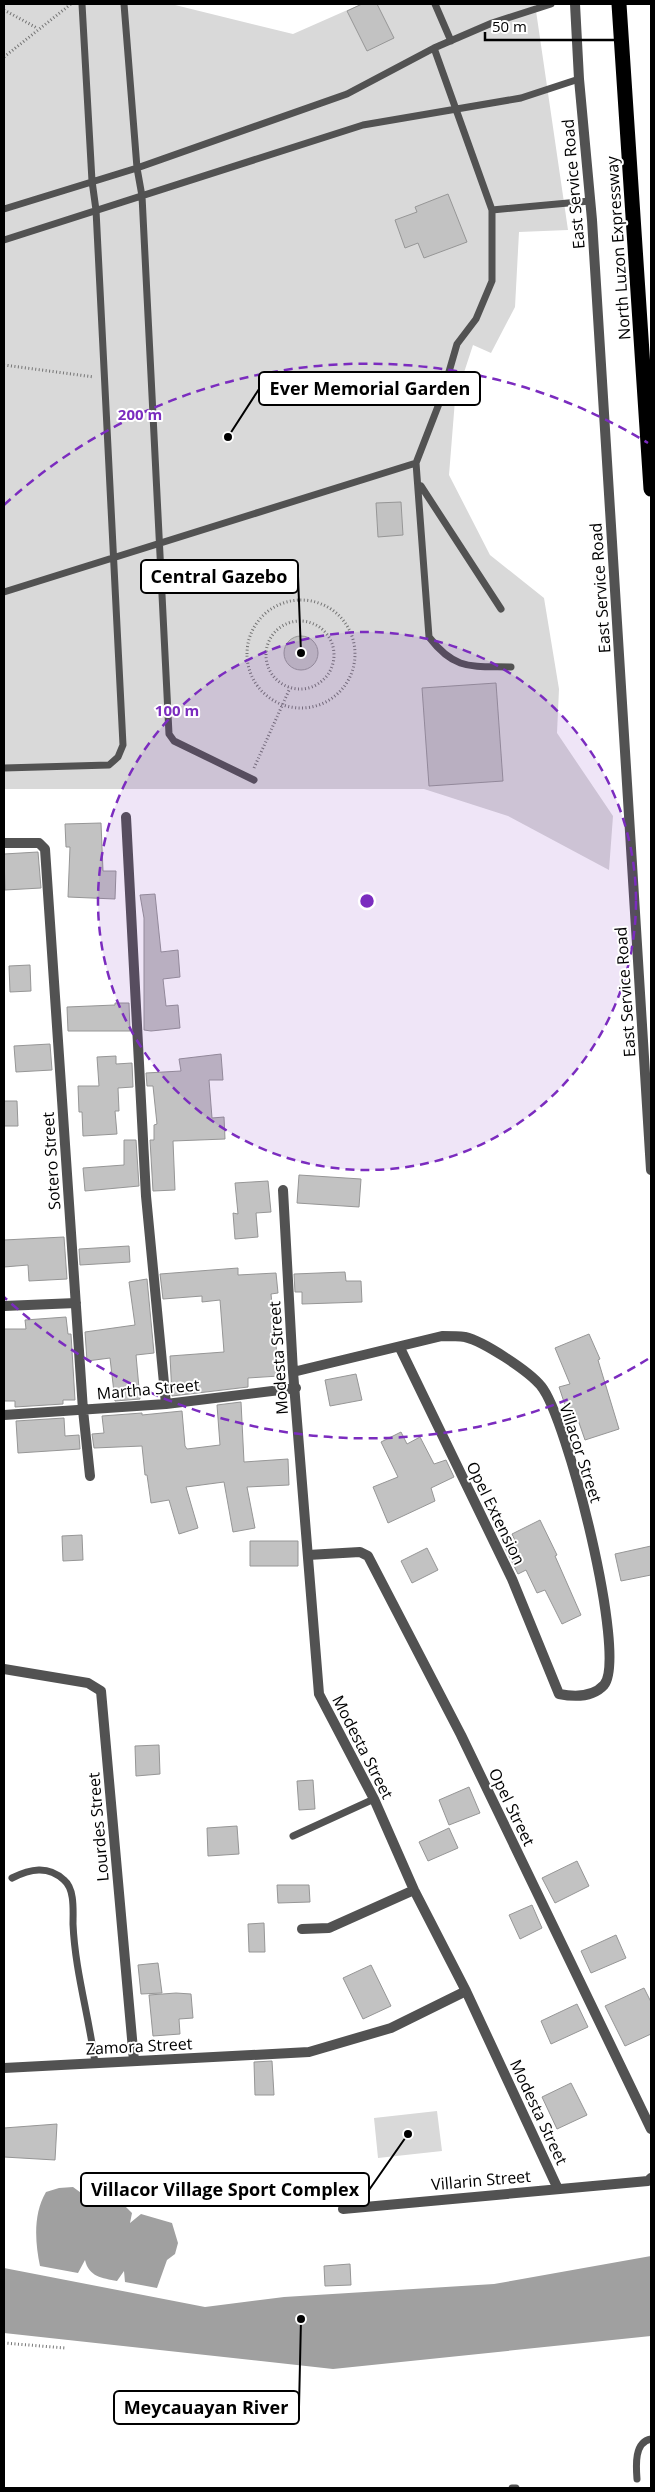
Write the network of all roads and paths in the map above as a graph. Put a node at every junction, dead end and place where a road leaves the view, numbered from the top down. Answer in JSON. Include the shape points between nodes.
{"nodes":[{"id":1,"x":71,"y":4,"type":"edge"},
{"id":2,"x":82,"y":4,"type":"edge"},
{"id":3,"x":124,"y":4,"type":"edge"},
{"id":4,"x":435,"y":4,"type":"edge"},
{"id":5,"x":551,"y":4,"type":"edge"},
{"id":6,"x":575,"y":4,"type":"edge"},
{"id":7,"x":619,"y":4,"type":"edge"},
{"id":8,"x":4,"y":10,"type":"edge"},
{"id":9,"x":37,"y":28,"type":"junction"},
{"id":10,"x":451,"y":41,"type":"junction"},
{"id":11,"x":434,"y":48,"type":"junction"},
{"id":12,"x":4,"y":57,"type":"edge"},
{"id":13,"x":579,"y":78,"type":"junction"},
{"id":14,"x":455,"y":110,"type":"junction"},
{"id":15,"x":137,"y":168,"type":"junction"},
{"id":16,"x":92,"y":181,"type":"junction"},
{"id":17,"x":142,"y":196,"type":"junction"},
{"id":18,"x":590,"y":201,"type":"junction"},
{"id":19,"x":4,"y":209,"type":"edge"},
{"id":20,"x":96,"y":210,"type":"junction"},
{"id":21,"x":492,"y":210,"type":"junction"},
{"id":22,"x":4,"y":240,"type":"edge"},
{"id":23,"x":4,"y":365,"type":"edge"},
{"id":24,"x":104,"y":378,"type":"junction"},
{"id":25,"x":416,"y":463,"type":"junction"},
{"id":26,"x":419,"y":484,"type":"junction"},
{"id":27,"x":651,"y":489,"type":"edge"},
{"id":28,"x":160,"y":542,"type":"junction"},
{"id":29,"x":115,"y":558,"type":"junction"},
{"id":30,"x":4,"y":592,"type":"edge"},
{"id":31,"x":501,"y":609,"type":"dead end"},
{"id":32,"x":511,"y":667,"type":"dead end"},
{"id":33,"x":290,"y":688,"type":"junction"},
{"id":34,"x":283,"y":704,"type":"junction"},
{"id":35,"x":4,"y":768,"type":"edge"},
{"id":36,"x":252,"y":779,"type":"joint"},
{"id":37,"x":126,"y":817,"type":"dead end"},
{"id":38,"x":4,"y":844,"type":"edge"},
{"id":39,"x":651,"y":1170,"type":"edge"},
{"id":40,"x":283,"y":1190,"type":"dead end"},
{"id":41,"x":76,"y":1303,"type":"junction"},
{"id":42,"x":4,"y":1306,"type":"edge"},
{"id":43,"x":400,"y":1348,"type":"junction"},
{"id":44,"x":293,"y":1372,"type":"junction"},
{"id":45,"x":296,"y":1388,"type":"junction"},
{"id":46,"x":166,"y":1404,"type":"junction"},
{"id":47,"x":83,"y":1410,"type":"junction"},
{"id":48,"x":4,"y":1415,"type":"edge"},
{"id":49,"x":90,"y":1476,"type":"dead end"},
{"id":50,"x":308,"y":1556,"type":"junction"},
{"id":51,"x":4,"y":1669,"type":"edge"},
{"id":52,"x":559,"y":1694,"type":"joint"},
{"id":53,"x":374,"y":1799,"type":"junction"},
{"id":54,"x":293,"y":1836,"type":"dead end"},
{"id":55,"x":12,"y":1878,"type":"dead end"},
{"id":56,"x":414,"y":1890,"type":"junction"},
{"id":57,"x":302,"y":1929,"type":"dead end"},
{"id":58,"x":466,"y":1991,"type":"junction"},
{"id":59,"x":134,"y":2060,"type":"junction"},
{"id":60,"x":95,"y":2063,"type":"junction"},
{"id":61,"x":4,"y":2068,"type":"edge"},
{"id":62,"x":651,"y":2129,"type":"edge"},
{"id":63,"x":651,"y":2178,"type":"edge"},
{"id":64,"x":558,"y":2189,"type":"junction"},
{"id":65,"x":343,"y":2209,"type":"dead end"},
{"id":66,"x":4,"y":2343,"type":"edge"},
{"id":67,"x":66,"y":2348,"type":"dead end"},
{"id":68,"x":651,"y":2439,"type":"edge"},
{"id":69,"x":637,"y":2479,"type":"dead end"},
{"id":70,"x":512,"y":2488,"type":"edge"},
{"id":71,"x":516,"y":2488,"type":"edge"}],
"edges":[{"from":1,"to":9,"type":"path"},
{"from":2,"to":16,"type":"lane"},
{"from":3,"to":15,"type":"lane"},
{"from":4,"to":10,"type":"lane"},
{"from":5,"to":10,"type":"lane","via":[[492,23]]},
{"from":6,"to":13,"type":"street","name":"East Service Road"},
{"from":7,"to":27,"type":"highway","name":"North Luzon Expressway"},
{"from":8,"to":9,"type":"path"},
{"from":9,"to":12,"type":"path"},
{"from":10,"to":11,"type":"lane"},
{"from":11,"to":14,"type":"lane"},
{"from":11,"to":15,"type":"lane","via":[[347,94]]},
{"from":13,"to":14,"type":"lane","via":[[520,98]]},
{"from":13,"to":18,"type":"street","name":"East Service Road"},
{"from":14,"to":17,"type":"lane","via":[[362,125]]},
{"from":14,"to":21,"type":"lane"},
{"from":15,"to":16,"type":"lane"},
{"from":15,"to":17,"type":"lane"},
{"from":16,"to":19,"type":"lane"},
{"from":16,"to":20,"type":"lane"},
{"from":17,"to":20,"type":"lane"},
{"from":17,"to":28,"type":"lane"},
{"from":18,"to":21,"type":"lane"},
{"from":18,"to":39,"type":"street","name":"East Service Road"},
{"from":20,"to":22,"type":"lane"},
{"from":20,"to":24,"type":"lane"},
{"from":21,"to":25,"type":"lane","via":[[492,281],[476,319],[457,344],[442,396]]},
{"from":23,"to":24,"type":"path"},
{"from":24,"to":29,"type":"lane"},
{"from":25,"to":26,"type":"lane"},
{"from":25,"to":28,"type":"lane"},
{"from":26,"to":31,"type":"lane"},
{"from":26,"to":32,"type":"lane","via":[[429,637],[441,653],[464,665]]},
{"from":28,"to":29,"type":"lane"},
{"from":28,"to":36,"type":"lane","via":[[169,734],[174,741]]},
{"from":29,"to":30,"type":"lane"},
{"from":29,"to":35,"type":"lane","via":[[123,745],[118,757],[109,765]]},
{"from":33,"to":33,"type":"path","via":[[317,685],[332,668],[333,645],[326,632],[313,624],[290,622],[277,630],[268,643],[266,658],[270,672]]},
{"from":33,"to":34,"type":"path"},
{"from":34,"to":34,"type":"path","via":[[262,691],[248,666],[247,648],[252,629],[264,614],[279,604],[307,600],[325,605],[340,616],[351,632],[355,660],[350,678],[339,693],[323,703],[305,708]]},
{"from":34,"to":36,"type":"path"},
{"from":37,"to":46,"type":"street","via":[[146,1196]]},
{"from":38,"to":41,"type":"street","name":"Sotero Street","via":[[39,843],[46,849]]},
{"from":40,"to":44,"type":"street","name":"Modesta Street"},
{"from":41,"to":42,"type":"street"},
{"from":41,"to":47,"type":"street","name":"Sotero Street"},
{"from":43,"to":44,"type":"street","name":"Villacor Street"},
{"from":43,"to":52,"type":"street","name":"Opel Extension","via":[[512,1580]]},
{"from":43,"to":52,"type":"street","name":"Villacor Street","via":[[442,1336],[467,1338],[514,1362],[542,1386],[573,1464],[599,1566],[611,1667],[605,1684],[592,1694],[575,1698]]},
{"from":44,"to":45,"type":"street","name":"Modesta Street"},
{"from":45,"to":46,"type":"street","name":"Martha Street"},
{"from":45,"to":50,"type":"street","name":"Modesta Street"},
{"from":46,"to":47,"type":"street","name":"Martha Street"},
{"from":47,"to":48,"type":"street","name":"Martha Street"},
{"from":47,"to":49,"type":"street","name":"Sotero Street"},
{"from":50,"to":53,"type":"street","name":"Modesta Street","via":[[319,1694]]},
{"from":50,"to":62,"type":"street","name":"Opel Street","via":[[360,1552],[368,1556],[461,1735]]},
{"from":51,"to":59,"type":"street","name":"Lourdes Street","via":[[88,1683],[101,1690]]},
{"from":53,"to":54,"type":"lane"},
{"from":53,"to":56,"type":"street","name":"Modesta Street"},
{"from":55,"to":60,"type":"lane","via":[[28,1870],[47,1870],[65,1880],[71,1890],[74,1950]]},
{"from":56,"to":57,"type":"street","via":[[329,1928]]},
{"from":56,"to":58,"type":"street","name":"Modesta Street"},
{"from":58,"to":59,"type":"street","name":"Zamora Street","via":[[391,2028],[309,2052]]},
{"from":58,"to":64,"type":"street","name":"Modesta Street"},
{"from":59,"to":60,"type":"street","name":"Zamora Street"},
{"from":60,"to":61,"type":"street","name":"Zamora Street"},
{"from":63,"to":64,"type":"street","name":"Villarin Street","via":[[648,2181]]},
{"from":64,"to":65,"type":"street","name":"Villarin Street"},
{"from":66,"to":67,"type":"path"},
{"from":68,"to":69,"type":"lane","via":[[639,2448]]},
{"from":70,"to":71,"type":"lane"}]}
